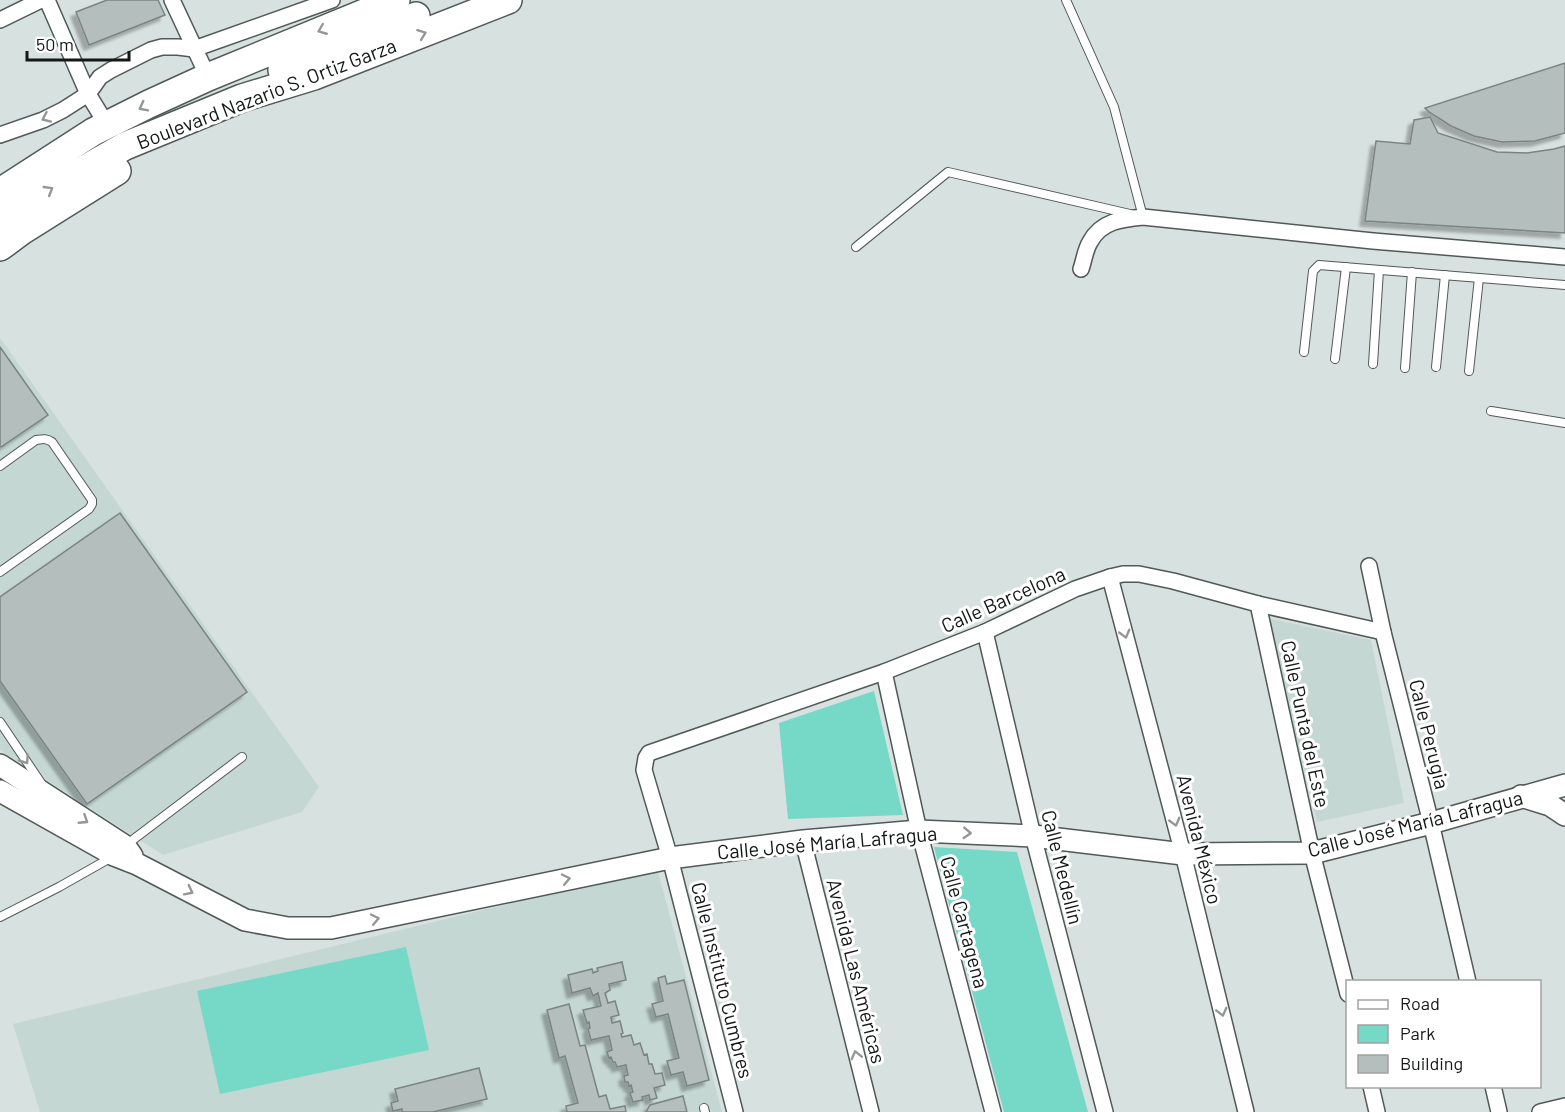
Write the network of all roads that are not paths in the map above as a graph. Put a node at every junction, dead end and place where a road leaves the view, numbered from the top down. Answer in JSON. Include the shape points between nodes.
{"nodes":[{"id":1,"x":41,"y":0,"type":"edge"},
{"id":2,"x":47,"y":0,"type":"edge"},
{"id":3,"x":172,"y":0,"type":"edge"},
{"id":4,"x":332,"y":0,"type":"edge"},
{"id":5,"x":396,"y":0,"type":"edge"},
{"id":6,"x":459,"y":0,"type":"edge"},
{"id":7,"x":508,"y":0,"type":"edge"},
{"id":8,"x":1066,"y":0,"type":"edge"},
{"id":9,"x":360,"y":7,"type":"edge"},
{"id":10,"x":0,"y":20,"type":"edge"},
{"id":11,"x":194,"y":49,"type":"junction"},
{"id":12,"x":314,"y":76,"type":"junction"},
{"id":13,"x":208,"y":77,"type":"junction"},
{"id":14,"x":88,"y":94,"type":"junction"},
{"id":15,"x":100,"y":129,"type":"junction"},
{"id":16,"x":0,"y":135,"type":"edge"},
{"id":17,"x":125,"y":146,"type":"junction"},
{"id":18,"x":0,"y":170,"type":"edge"},
{"id":19,"x":0,"y":192,"type":"edge"},
{"id":20,"x":1143,"y":217,"type":"junction"},
{"id":21,"x":11,"y":225,"type":"edge"},
{"id":22,"x":856,"y":247,"type":"dead end"},
{"id":23,"x":3,"y":250,"type":"edge"},
{"id":24,"x":1565,"y":257,"type":"edge"},
{"id":25,"x":1346,"y":267,"type":"junction"},
{"id":26,"x":1081,"y":269,"type":"dead end"},
{"id":27,"x":1379,"y":270,"type":"junction"},
{"id":28,"x":1413,"y":272,"type":"junction"},
{"id":29,"x":1445,"y":274,"type":"junction"},
{"id":30,"x":1479,"y":278,"type":"junction"},
{"id":31,"x":1565,"y":285,"type":"edge"},
{"id":32,"x":1304,"y":352,"type":"dead end"},
{"id":33,"x":1335,"y":359,"type":"dead end"},
{"id":34,"x":1373,"y":364,"type":"dead end"},
{"id":35,"x":1436,"y":367,"type":"dead end"},
{"id":36,"x":1405,"y":368,"type":"dead end"},
{"id":37,"x":1469,"y":371,"type":"dead end"},
{"id":38,"x":1491,"y":411,"type":"dead end"},
{"id":39,"x":1565,"y":423,"type":"edge"},
{"id":40,"x":0,"y":466,"type":"edge"},
{"id":41,"x":1369,"y":566,"type":"dead end"},
{"id":42,"x":0,"y":572,"type":"edge"},
{"id":43,"x":1110,"y":577,"type":"junction"},
{"id":44,"x":1258,"y":604,"type":"junction"},
{"id":45,"x":985,"y":632,"type":"junction"},
{"id":46,"x":1383,"y":632,"type":"junction"},
{"id":47,"x":884,"y":672,"type":"junction"},
{"id":48,"x":0,"y":722,"type":"edge"},
{"id":49,"x":649,"y":753,"type":"joint"},
{"id":50,"x":242,"y":757,"type":"dead end"},
{"id":51,"x":1,"y":765,"type":"edge"},
{"id":52,"x":1565,"y":784,"type":"edge"},
{"id":53,"x":0,"y":791,"type":"edge"},
{"id":54,"x":1521,"y":796,"type":"junction"},
{"id":55,"x":51,"y":798,"type":"junction"},
{"id":56,"x":1565,"y":814,"type":"edge"},
{"id":57,"x":1431,"y":823,"type":"junction"},
{"id":58,"x":919,"y":831,"type":"junction"},
{"id":59,"x":1033,"y":836,"type":"junction"},
{"id":60,"x":803,"y":841,"type":"junction"},
{"id":61,"x":119,"y":850,"type":"junction"},
{"id":62,"x":1312,"y":853,"type":"junction"},
{"id":63,"x":1183,"y":854,"type":"junction"},
{"id":64,"x":670,"y":858,"type":"junction"},
{"id":65,"x":0,"y":917,"type":"edge"},
{"id":66,"x":1468,"y":980,"type":"edge"},
{"id":67,"x":1346,"y":990,"type":"edge"},
{"id":68,"x":1371,"y":1088,"type":"edge"},
{"id":69,"x":1493,"y":1088,"type":"edge"},
{"id":70,"x":1565,"y":1106,"type":"edge"},
{"id":71,"x":735,"y":1112,"type":"edge"},
{"id":72,"x":871,"y":1112,"type":"edge"},
{"id":73,"x":993,"y":1112,"type":"edge"},
{"id":74,"x":1105,"y":1112,"type":"edge"},
{"id":75,"x":1246,"y":1112,"type":"edge"},
{"id":76,"x":1377,"y":1112,"type":"edge"},
{"id":77,"x":1498,"y":1112,"type":"edge"},
{"id":78,"x":1540,"y":1112,"type":"edge"}],
"edges":[{"from":1,"to":10,"type":"street"},
{"from":2,"to":14,"type":"street"},
{"from":3,"to":11,"type":"street"},
{"from":4,"to":11,"type":"street"},
{"from":5,"to":9,"type":"highway","name":"Boulevard Nazario S. Ortiz Garza"},
{"from":6,"to":17,"type":"highway","via":[[177,114]]},
{"from":12,"to":7,"type":"highway","name":"Boulevard Nazario S. Ortiz Garza","one_way":true},
{"from":8,"to":20,"type":"lane","via":[[1114,107]]},
{"from":9,"to":13,"type":"highway","name":"Boulevard Nazario S. Ortiz Garza","one_way":true},
{"from":11,"to":13,"type":"street"},
{"from":11,"to":14,"type":"street","via":[[178,46],[152,50],[111,70]]},
{"from":12,"to":17,"type":"highway","name":"Boulevard Nazario S. Ortiz Garza","via":[[242,98]]},
{"from":12,"to":21,"type":"highway","via":[[225,116]]},
{"from":13,"to":15,"type":"highway","name":"Boulevard Nazario S. Ortiz Garza","one_way":true},
{"from":14,"to":15,"type":"street"},
{"from":14,"to":16,"type":"street","one_way":true,"via":[[43,120]]},
{"from":15,"to":18,"type":"highway","via":[[38,148]]},
{"from":15,"to":19,"type":"highway","name":"Boulevard Nazario S. Ortiz Garza"},
{"from":21,"to":17,"type":"highway","name":"Boulevard Nazario S. Ortiz Garza","one_way":true,"via":[[50,189]]},
{"from":20,"to":22,"type":"lane","via":[[948,172]]},
{"from":20,"to":24,"type":"street"},
{"from":20,"to":26,"type":"street","via":[[1118,219],[1099,231],[1089,243]]},
{"from":21,"to":23,"type":"highway"},
{"from":25,"to":27,"type":"lane"},
{"from":25,"to":32,"type":"lane","via":[[1324,264],[1313,271]]},
{"from":25,"to":33,"type":"lane"},
{"from":27,"to":28,"type":"lane"},
{"from":27,"to":34,"type":"lane"},
{"from":28,"to":29,"type":"lane"},
{"from":28,"to":36,"type":"lane"},
{"from":29,"to":30,"type":"lane"},
{"from":29,"to":35,"type":"lane"},
{"from":30,"to":31,"type":"lane"},
{"from":30,"to":37,"type":"lane"},
{"from":38,"to":39,"type":"lane"},
{"from":40,"to":42,"type":"lane","via":[[36,440],[48,440],[92,500],[89,509]]},
{"from":41,"to":46,"type":"street","name":"Calle Perugia"},
{"from":43,"to":44,"type":"street","name":"Calle Barcelona","via":[[1139,574]]},
{"from":43,"to":45,"type":"street","name":"Calle Barcelona","via":[[1075,589]]},
{"from":43,"to":63,"type":"street","name":"Avenida México","one_way":true},
{"from":44,"to":46,"type":"street","name":"Calle Barcelona"},
{"from":44,"to":62,"type":"street","name":"Calle Punta del Este"},
{"from":45,"to":47,"type":"street","name":"Calle Barcelona"},
{"from":45,"to":59,"type":"street","name":"Calle Medellín"},
{"from":46,"to":57,"type":"street","name":"Calle Perugia"},
{"from":47,"to":49,"type":"street","name":"Calle Barcelona"},
{"from":47,"to":58,"type":"street","name":"Calle Cartagena"},
{"from":48,"to":55,"type":"lane","one_way":true},
{"from":49,"to":64,"type":"street","name":"Calle Instituto Cumbres","via":[[644,770]]},
{"from":50,"to":61,"type":"lane"},
{"from":51,"to":55,"type":"main road","name":"Calle José María Lafragua"},
{"from":52,"to":54,"type":"main road","name":"Calle José María Lafragua"},
{"from":53,"to":61,"type":"main road","name":"Calle José María Lafragua"},
{"from":54,"to":56,"type":"main road"},
{"from":54,"to":57,"type":"main road","name":"Calle José María Lafragua"},
{"from":55,"to":61,"type":"main road","name":"Calle José María Lafragua","one_way":true},
{"from":57,"to":62,"type":"main road","name":"Calle José María Lafragua"},
{"from":57,"to":66,"type":"street","name":"Calle Perugia"},
{"from":58,"to":59,"type":"main road","name":"Calle José María Lafragua","one_way":true},
{"from":58,"to":60,"type":"main road","name":"Calle José María Lafragua"},
{"from":58,"to":73,"type":"street","name":"Calle Cartagena"},
{"from":59,"to":63,"type":"main road","name":"Calle José María Lafragua"},
{"from":59,"to":74,"type":"street","name":"Calle Medellín"},
{"from":60,"to":64,"type":"main road","name":"Calle José María Lafragua"},
{"from":72,"to":60,"type":"street","name":"Avenida Las Américas","one_way":true},
{"from":61,"to":64,"type":"main road","name":"Calle José María Lafragua","one_way":true,"via":[[137,864],[245,920],[288,928],[331,928]]},
{"from":61,"to":65,"type":"lane"},
{"from":62,"to":63,"type":"main road","name":"Calle José María Lafragua"},
{"from":62,"to":67,"type":"street","name":"Calle Punta del Este"},
{"from":63,"to":75,"type":"street","name":"Avenida México","one_way":true},
{"from":64,"to":71,"type":"street","name":"Calle Instituto Cumbres"},
{"from":68,"to":76,"type":"street"},
{"from":69,"to":77,"type":"street"},
{"from":70,"to":78,"type":"street"}]}
